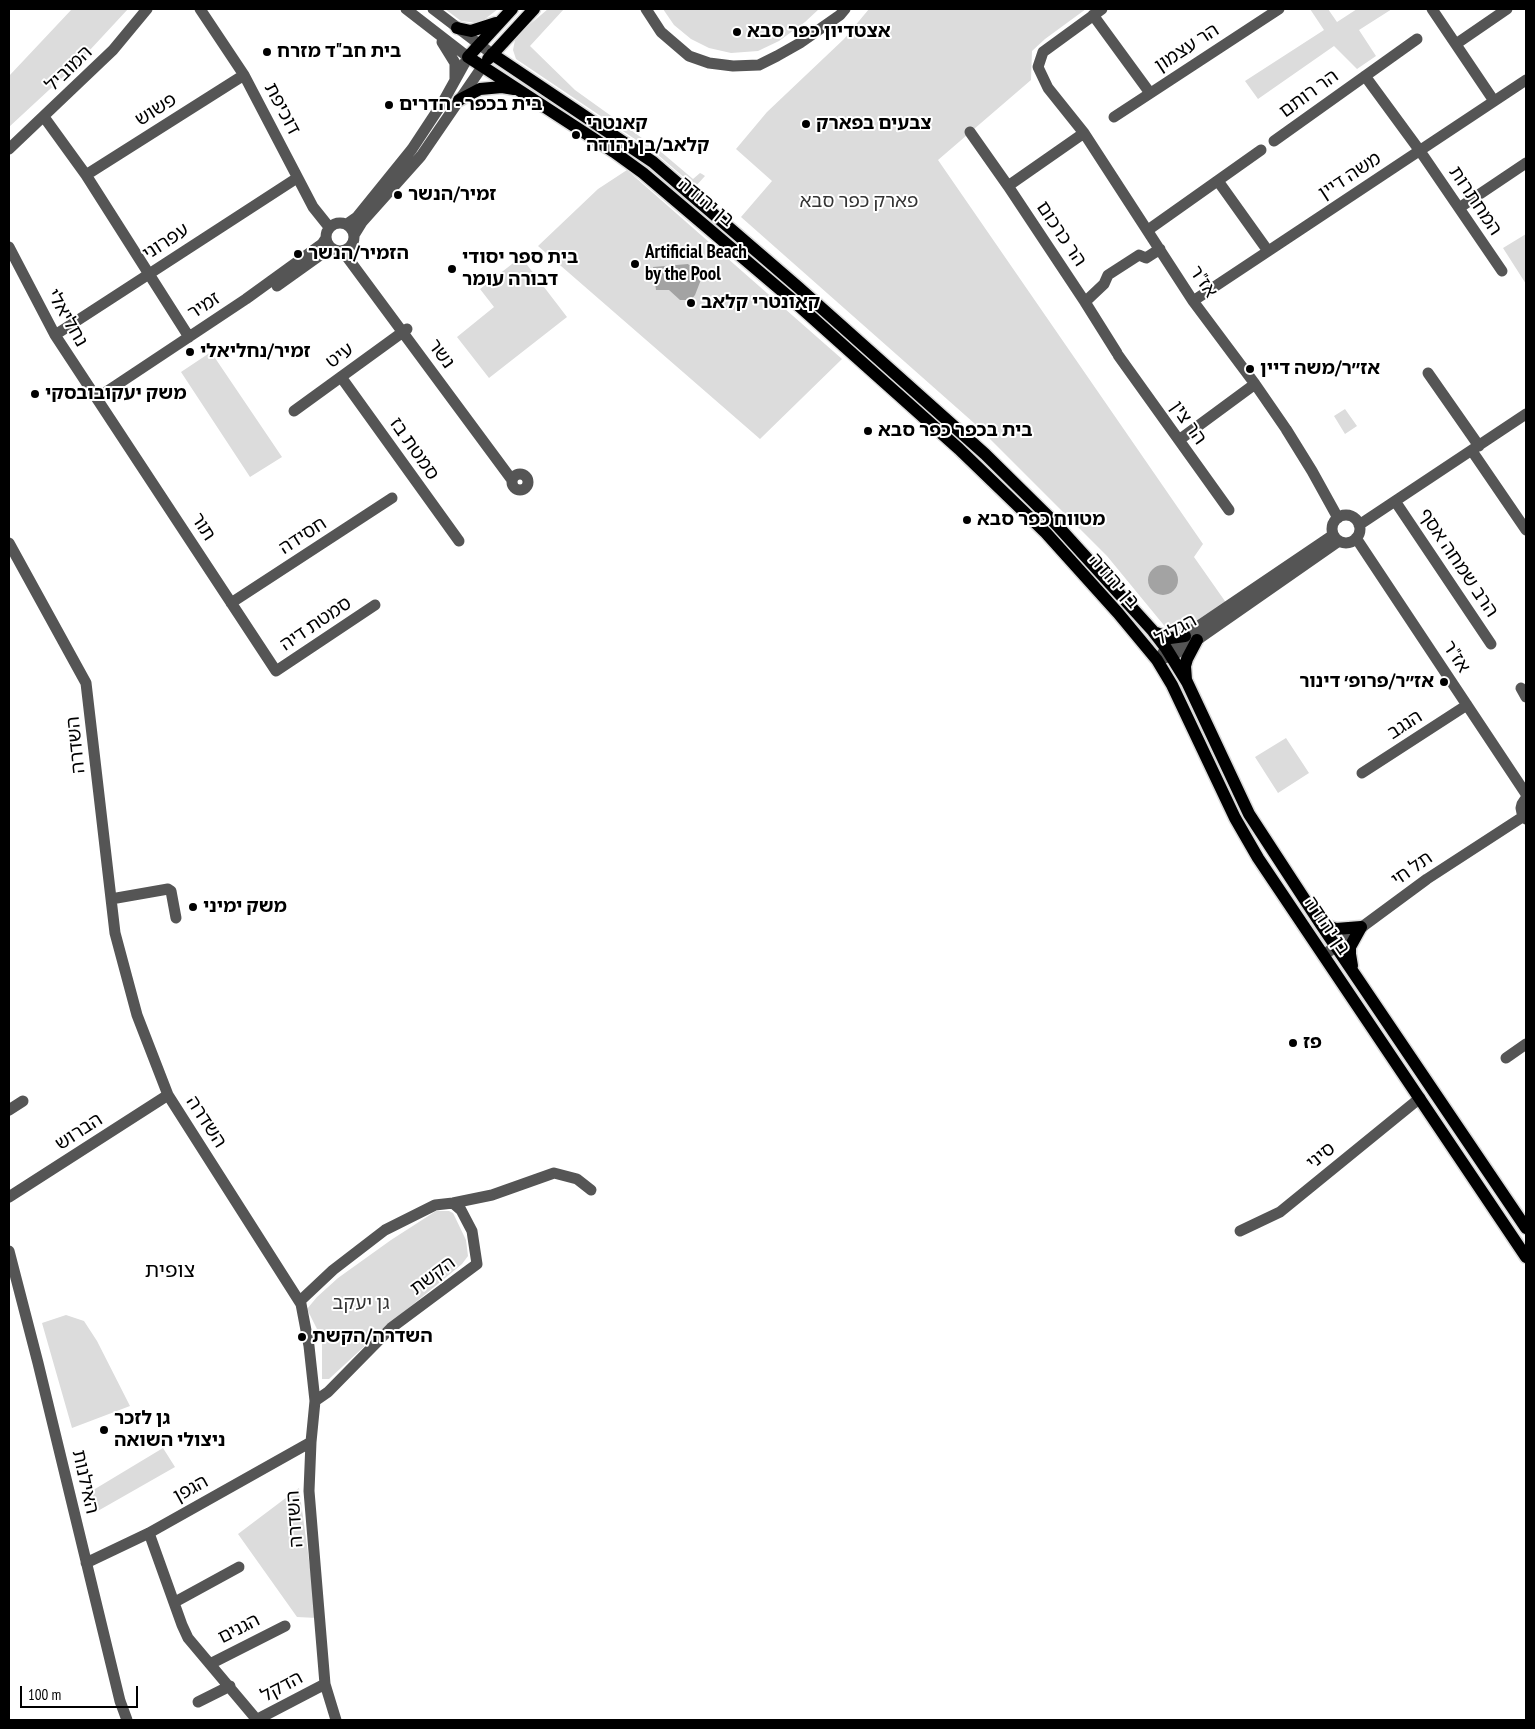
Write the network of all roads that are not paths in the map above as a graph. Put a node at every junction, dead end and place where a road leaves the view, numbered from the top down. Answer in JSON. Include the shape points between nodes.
{"nodes":[{"id":1,"x":147,"y":9,"type":"edge"},
{"id":2,"x":406,"y":9,"type":"edge"},
{"id":3,"x":432,"y":9,"type":"edge"},
{"id":4,"x":512,"y":9,"type":"edge"},
{"id":5,"x":534,"y":9,"type":"edge"},
{"id":6,"x":646,"y":9,"type":"edge"},
{"id":7,"x":845,"y":9,"type":"edge"},
{"id":8,"x":1279,"y":9,"type":"edge"},
{"id":9,"x":1432,"y":9,"type":"edge"},
{"id":10,"x":1507,"y":9,"type":"edge"},
{"id":11,"x":206,"y":11,"type":"edge"},
{"id":12,"x":1098,"y":12,"type":"edge"},
{"id":13,"x":498,"y":22,"type":"junction"},
{"id":14,"x":432,"y":28,"type":"junction"},
{"id":15,"x":457,"y":28,"type":"junction"},
{"id":16,"x":509,"y":35,"type":"junction"},
{"id":17,"x":1417,"y":39,"type":"dead end"},
{"id":18,"x":1456,"y":44,"type":"junction"},
{"id":19,"x":478,"y":45,"type":"junction"},
{"id":20,"x":492,"y":54,"type":"junction"},
{"id":21,"x":468,"y":57,"type":"junction"},
{"id":22,"x":482,"y":67,"type":"junction"},
{"id":23,"x":244,"y":75,"type":"junction"},
{"id":24,"x":525,"y":76,"type":"junction"},
{"id":25,"x":1365,"y":76,"type":"junction"},
{"id":26,"x":455,"y":80,"type":"junction"},
{"id":27,"x":1526,"y":80,"type":"edge"},
{"id":28,"x":518,"y":90,"type":"junction"},
{"id":29,"x":1150,"y":93,"type":"junction"},
{"id":30,"x":459,"y":100,"type":"junction"},
{"id":31,"x":1494,"y":101,"type":"junction"},
{"id":32,"x":44,"y":117,"type":"junction"},
{"id":33,"x":1114,"y":117,"type":"dead end"},
{"id":34,"x":970,"y":132,"type":"dead end"},
{"id":35,"x":1084,"y":134,"type":"junction"},
{"id":36,"x":1274,"y":141,"type":"dead end"},
{"id":37,"x":9,"y":149,"type":"edge"},
{"id":38,"x":1261,"y":150,"type":"dead end"},
{"id":39,"x":1420,"y":151,"type":"junction"},
{"id":40,"x":1526,"y":163,"type":"edge"},
{"id":41,"x":86,"y":175,"type":"junction"},
{"id":42,"x":298,"y":178,"type":"junction"},
{"id":43,"x":1218,"y":181,"type":"junction"},
{"id":44,"x":1008,"y":186,"type":"junction"},
{"id":45,"x":1459,"y":208,"type":"junction"},
{"id":46,"x":347,"y":224,"type":"junction"},
{"id":47,"x":1148,"y":230,"type":"junction"},
{"id":48,"x":328,"y":232,"type":"junction"},
{"id":49,"x":345,"y":246,"type":"junction"},
{"id":50,"x":9,"y":248,"type":"edge"},
{"id":51,"x":1160,"y":249,"type":"junction"},
{"id":52,"x":1268,"y":251,"type":"junction"},
{"id":53,"x":1502,"y":271,"type":"dead end"},
{"id":54,"x":149,"y":274,"type":"junction"},
{"id":55,"x":1194,"y":301,"type":"junction"},
{"id":56,"x":1085,"y":302,"type":"junction"},
{"id":57,"x":405,"y":331,"type":"junction"},
{"id":58,"x":54,"y":336,"type":"junction"},
{"id":59,"x":189,"y":337,"type":"junction"},
{"id":60,"x":1428,"y":372,"type":"dead end"},
{"id":61,"x":342,"y":377,"type":"junction"},
{"id":62,"x":1255,"y":384,"type":"junction"},
{"id":63,"x":99,"y":400,"type":"junction"},
{"id":64,"x":294,"y":412,"type":"dead end"},
{"id":65,"x":1526,"y":414,"type":"edge"},
{"id":66,"x":1179,"y":440,"type":"junction"},
{"id":67,"x":1476,"y":448,"type":"junction"},
{"id":68,"x":514,"y":477,"type":"dead end"},
{"id":69,"x":392,"y":498,"type":"dead end"},
{"id":70,"x":1395,"y":501,"type":"junction"},
{"id":71,"x":1229,"y":510,"type":"dead end"},
{"id":72,"x":1338,"y":518,"type":"junction"},
{"id":73,"x":1359,"y":525,"type":"junction"},
{"id":74,"x":1526,"y":530,"type":"edge"},
{"id":75,"x":1336,"y":538,"type":"junction"},
{"id":76,"x":1356,"y":538,"type":"junction"},
{"id":77,"x":459,"y":541,"type":"dead end"},
{"id":78,"x":9,"y":544,"type":"edge"},
{"id":79,"x":232,"y":603,"type":"junction"},
{"id":80,"x":375,"y":605,"type":"dead end"},
{"id":81,"x":1153,"y":631,"type":"junction"},
{"id":82,"x":1191,"y":638,"type":"junction"},
{"id":83,"x":1491,"y":644,"type":"dead end"},
{"id":84,"x":1169,"y":652,"type":"junction"},
{"id":85,"x":1157,"y":660,"type":"junction"},
{"id":86,"x":276,"y":671,"type":"joint"},
{"id":87,"x":1187,"y":682,"type":"junction"},
{"id":88,"x":1467,"y":705,"type":"junction"},
{"id":89,"x":1362,"y":773,"type":"dead end"},
{"id":90,"x":1526,"y":796,"type":"edge"},
{"id":91,"x":1525,"y":817,"type":"edge"},
{"id":92,"x":111,"y":899,"type":"junction"},
{"id":93,"x":176,"y":918,"type":"dead end"},
{"id":94,"x":1320,"y":923,"type":"junction"},
{"id":95,"x":1361,"y":927,"type":"junction"},
{"id":96,"x":1336,"y":946,"type":"junction"},
{"id":97,"x":1324,"y":956,"type":"junction"},
{"id":98,"x":1353,"y":971,"type":"junction"},
{"id":99,"x":1526,"y":1044,"type":"edge"},
{"id":100,"x":1506,"y":1058,"type":"dead end"},
{"id":101,"x":168,"y":1095,"type":"junction"},
{"id":102,"x":1420,"y":1098,"type":"junction"},
{"id":103,"x":23,"y":1101,"type":"dead end"},
{"id":104,"x":9,"y":1110,"type":"edge"},
{"id":105,"x":591,"y":1190,"type":"dead end"},
{"id":106,"x":9,"y":1197,"type":"edge"},
{"id":107,"x":454,"y":1203,"type":"junction"},
{"id":108,"x":1526,"y":1228,"type":"edge"},
{"id":109,"x":1240,"y":1231,"type":"dead end"},
{"id":110,"x":9,"y":1251,"type":"edge"},
{"id":111,"x":1526,"y":1257,"type":"edge"},
{"id":112,"x":300,"y":1301,"type":"junction"},
{"id":113,"x":315,"y":1401,"type":"junction"},
{"id":114,"x":311,"y":1442,"type":"junction"},
{"id":115,"x":149,"y":1532,"type":"junction"},
{"id":116,"x":86,"y":1563,"type":"junction"},
{"id":117,"x":240,"y":1567,"type":"dead end"},
{"id":118,"x":175,"y":1602,"type":"junction"},
{"id":119,"x":285,"y":1626,"type":"dead end"},
{"id":120,"x":210,"y":1664,"type":"junction"},
{"id":121,"x":325,"y":1684,"type":"junction"},
{"id":122,"x":230,"y":1686,"type":"junction"},
{"id":123,"x":198,"y":1702,"type":"dead end"},
{"id":124,"x":127,"y":1720,"type":"edge"},
{"id":125,"x":257,"y":1720,"type":"edge"},
{"id":126,"x":336,"y":1720,"type":"edge"}],
"edges":[{"from":1,"to":32,"type":"street","name":"המוביל","via":[[113,50]]},
{"from":2,"to":14,"type":"street","name":"בן יהודה"},
{"from":3,"to":15,"type":"street","name":"בן יהודה"},
{"from":4,"to":13,"type":"main road"},
{"from":5,"to":16,"type":"main road"},
{"from":6,"to":7,"type":"street","via":[[661,32],[689,56],[733,66],[759,65],[777,56]]},
{"from":8,"to":29,"type":"street","name":"הר עצמון"},
{"from":9,"to":18,"type":"street"},
{"from":10,"to":18,"type":"street"},
{"from":11,"to":23,"type":"street","name":"דוכיפת"},
{"from":12,"to":29,"type":"street"},
{"from":12,"to":35,"type":"street","name":"אז\"ר","via":[[1043,52],[1038,67],[1048,88]]},
{"from":13,"to":15,"type":"main road","via":[[471,30]]},
{"from":13,"to":19,"type":"main road"},
{"from":14,"to":21,"type":"street","name":"בן יהודה"},
{"from":14,"to":26,"type":"street","via":[[455,63]]},
{"from":15,"to":19,"type":"street","name":"בן יהודה"},
{"from":16,"to":20,"type":"main road"},
{"from":16,"to":24,"type":"main road","via":[[509,57]]},
{"from":17,"to":25,"type":"street","name":"הר רותם"},
{"from":18,"to":31,"type":"street"},
{"from":19,"to":20,"type":"street","name":"בן יהודה"},
{"from":19,"to":21,"type":"main road"},
{"from":20,"to":22,"type":"main road"},
{"from":20,"to":24,"type":"main road","name":"בן יהודה"},
{"from":21,"to":22,"type":"main road","name":"בן יהודה"},
{"from":21,"to":26,"type":"street"},
{"from":22,"to":28,"type":"main road","name":"בן יהודה"},
{"from":22,"to":30,"type":"street","name":"זמיר"},
{"from":23,"to":41,"type":"street","name":"פשוש"},
{"from":23,"to":42,"type":"street","name":"דוכיפת"},
{"from":24,"to":81,"type":"main road","name":"בן יהודה","via":[[653,162],[805,293],[992,461],[1055,523]]},
{"from":25,"to":36,"type":"street","name":"הר רותם"},
{"from":25,"to":39,"type":"street","name":"הר רותם"},
{"from":26,"to":46,"type":"street","via":[[412,149],[357,217]]},
{"from":27,"to":31,"type":"street","name":"משה דיין"},
{"from":28,"to":30,"type":"main road","via":[[502,87],[480,89]]},
{"from":28,"to":85,"type":"main road","name":"בן יהודה","via":[[642,172],[789,297],[959,449],[1046,533]]},
{"from":29,"to":33,"type":"street","name":"הר עצמון"},
{"from":30,"to":49,"type":"street","name":"זמיר","via":[[421,156]]},
{"from":31,"to":39,"type":"street","name":"משה דיין"},
{"from":32,"to":37,"type":"street","name":"המוביל"},
{"from":32,"to":41,"type":"street"},
{"from":34,"to":44,"type":"street","name":"הר כרכום"},
{"from":35,"to":44,"type":"street"},
{"from":35,"to":47,"type":"street","name":"אז\"ר"},
{"from":38,"to":43,"type":"street"},
{"from":39,"to":45,"type":"street","name":"המחתרות"},
{"from":39,"to":52,"type":"street","name":"משה דיין"},
{"from":40,"to":45,"type":"street"},
{"from":41,"to":54,"type":"street"},
{"from":42,"to":48,"type":"street","name":"דוכיפת"},
{"from":42,"to":54,"type":"street","name":"עפרוני"},
{"from":43,"to":47,"type":"street"},
{"from":43,"to":52,"type":"street"},
{"from":44,"to":56,"type":"street","name":"הר כרכום"},
{"from":45,"to":53,"type":"street","name":"המחתרות"},
{"from":46,"to":48,"type":"street","via":[[338,223]]},
{"from":46,"to":49,"type":"street","via":[[353,231]]},
{"from":47,"to":51,"type":"street","name":"אז\"ר"},
{"from":48,"to":49,"type":"street","via":[[328,245]]},
{"from":48,"to":59,"type":"street","name":"זמיר","via":[[322,244]]},
{"from":49,"to":57,"type":"street","name":"נשר"},
{"from":49,"to":63,"type":"street","name":"זמיר","via":[[326,251],[250,305]]},
{"from":50,"to":58,"type":"street","name":"נחליאלי"},
{"from":51,"to":55,"type":"street","name":"אז\"ר"},
{"from":51,"to":56,"type":"street","via":[[1146,258],[1139,255],[1108,276]]},
{"from":52,"to":55,"type":"street","name":"משה דיין"},
{"from":54,"to":58,"type":"street","name":"עפרוני"},
{"from":54,"to":59,"type":"street"},
{"from":55,"to":62,"type":"street","name":"אז\"ר"},
{"from":56,"to":66,"type":"street","name":"הר צין"},
{"from":57,"to":61,"type":"street","name":"עיט"},
{"from":57,"to":68,"type":"street","name":"נשר"},
{"from":58,"to":63,"type":"street","name":"נחליאלי"},
{"from":59,"to":63,"type":"street","name":"זמיר"},
{"from":60,"to":67,"type":"street"},
{"from":61,"to":64,"type":"street","name":"עיט"},
{"from":61,"to":77,"type":"street","name":"סמטת בז"},
{"from":62,"to":66,"type":"street"},
{"from":62,"to":72,"type":"street","name":"אז\"ר","via":[[1312,471]]},
{"from":63,"to":79,"type":"street","name":"תור"},
{"from":65,"to":67,"type":"street"},
{"from":66,"to":71,"type":"street","name":"הר צין"},
{"from":67,"to":70,"type":"street"},
{"from":67,"to":74,"type":"street"},
{"from":69,"to":79,"type":"street","name":"חסידה"},
{"from":70,"to":73,"type":"street"},
{"from":70,"to":83,"type":"street","name":"הרב שמחה אסף"},
{"from":72,"to":73,"type":"street","via":[[1350,516]]},
{"from":72,"to":75,"type":"street","via":[[1333,524]]},
{"from":73,"to":76,"type":"street"},
{"from":75,"to":76,"type":"street","via":[[1346,543]]},
{"from":75,"to":82,"type":"street","name":"הגליל"},
{"from":76,"to":88,"type":"street","name":"אז\"ר"},
{"from":78,"to":92,"type":"street","name":"השדרה","via":[[86,683]]},
{"from":79,"to":86,"type":"street","name":"תור"},
{"from":80,"to":86,"type":"street","name":"סמטת דיה"},
{"from":81,"to":82,"type":"main road","via":[[1170,638]]},
{"from":81,"to":84,"type":"main road","name":"בן יהודה"},
{"from":82,"to":84,"type":"street","name":"הגליל"},
{"from":82,"to":87,"type":"main road","via":[[1185,666]]},
{"from":84,"to":85,"type":"street","name":"הגליל"},
{"from":84,"to":87,"type":"main road","name":"בן יהודה"},
{"from":85,"to":97,"type":"main road","name":"בן יהודה","via":[[1235,818]]},
{"from":87,"to":94,"type":"main road","name":"בן יהודה","via":[[1249,814]]},
{"from":88,"to":89,"type":"street","name":"הנגב"},
{"from":88,"to":90,"type":"street","name":"אז\"ר"},
{"from":90,"to":91,"type":"street","via":[[1521,808]]},
{"from":91,"to":95,"type":"street","name":"תל חי","via":[[1427,879]]},
{"from":92,"to":93,"type":"street","via":[[168,889]]},
{"from":92,"to":101,"type":"street","name":"השדרה","via":[[114,932],[137,1016]]},
{"from":94,"to":95,"type":"main road","via":[[1336,929]]},
{"from":94,"to":96,"type":"main road","name":"בן יהודה"},
{"from":95,"to":96,"type":"street","name":"תל חי"},
{"from":95,"to":98,"type":"main road","via":[[1350,947]]},
{"from":96,"to":97,"type":"street","name":"תל חי"},
{"from":96,"to":98,"type":"main road","name":"בן יהודה"},
{"from":97,"to":102,"type":"main road","name":"בן יהודה"},
{"from":98,"to":108,"type":"main road","name":"בן יהודה"},
{"from":99,"to":100,"type":"street"},
{"from":101,"to":106,"type":"street","name":"הברוש"},
{"from":101,"to":112,"type":"street","name":"השדרה"},
{"from":102,"to":109,"type":"street","name":"סיני","via":[[1280,1212]]},
{"from":102,"to":111,"type":"main road","name":"בן יהודה"},
{"from":103,"to":104,"type":"street"},
{"from":105,"to":107,"type":"street","via":[[577,1179],[554,1173],[492,1195]]},
{"from":107,"to":112,"type":"street","via":[[435,1205],[385,1230],[333,1270]]},
{"from":107,"to":113,"type":"street","name":"הקשת","via":[[472,1232],[477,1264],[391,1328],[328,1392]]},
{"from":110,"to":116,"type":"street","name":"האילנות"},
{"from":112,"to":113,"type":"street","name":"השדרה"},
{"from":113,"to":114,"type":"street","name":"השדרה"},
{"from":114,"to":115,"type":"street","name":"הגפן"},
{"from":114,"to":121,"type":"street","name":"השדרה","via":[[309,1491]]},
{"from":115,"to":116,"type":"street","name":"הגפן"},
{"from":115,"to":118,"type":"street","name":"הגנים"},
{"from":116,"to":124,"type":"street","name":"האילנות"},
{"from":117,"to":118,"type":"street"},
{"from":118,"to":120,"type":"street","name":"הגנים","via":[[188,1638]]},
{"from":119,"to":120,"type":"street","name":"הגנים"},
{"from":120,"to":122,"type":"street","name":"הגנים"},
{"from":121,"to":125,"type":"street","name":"הדקל"},
{"from":121,"to":126,"type":"street","name":"השדרה"},
{"from":122,"to":123,"type":"street"},
{"from":122,"to":125,"type":"street","name":"הגנים"}]}
